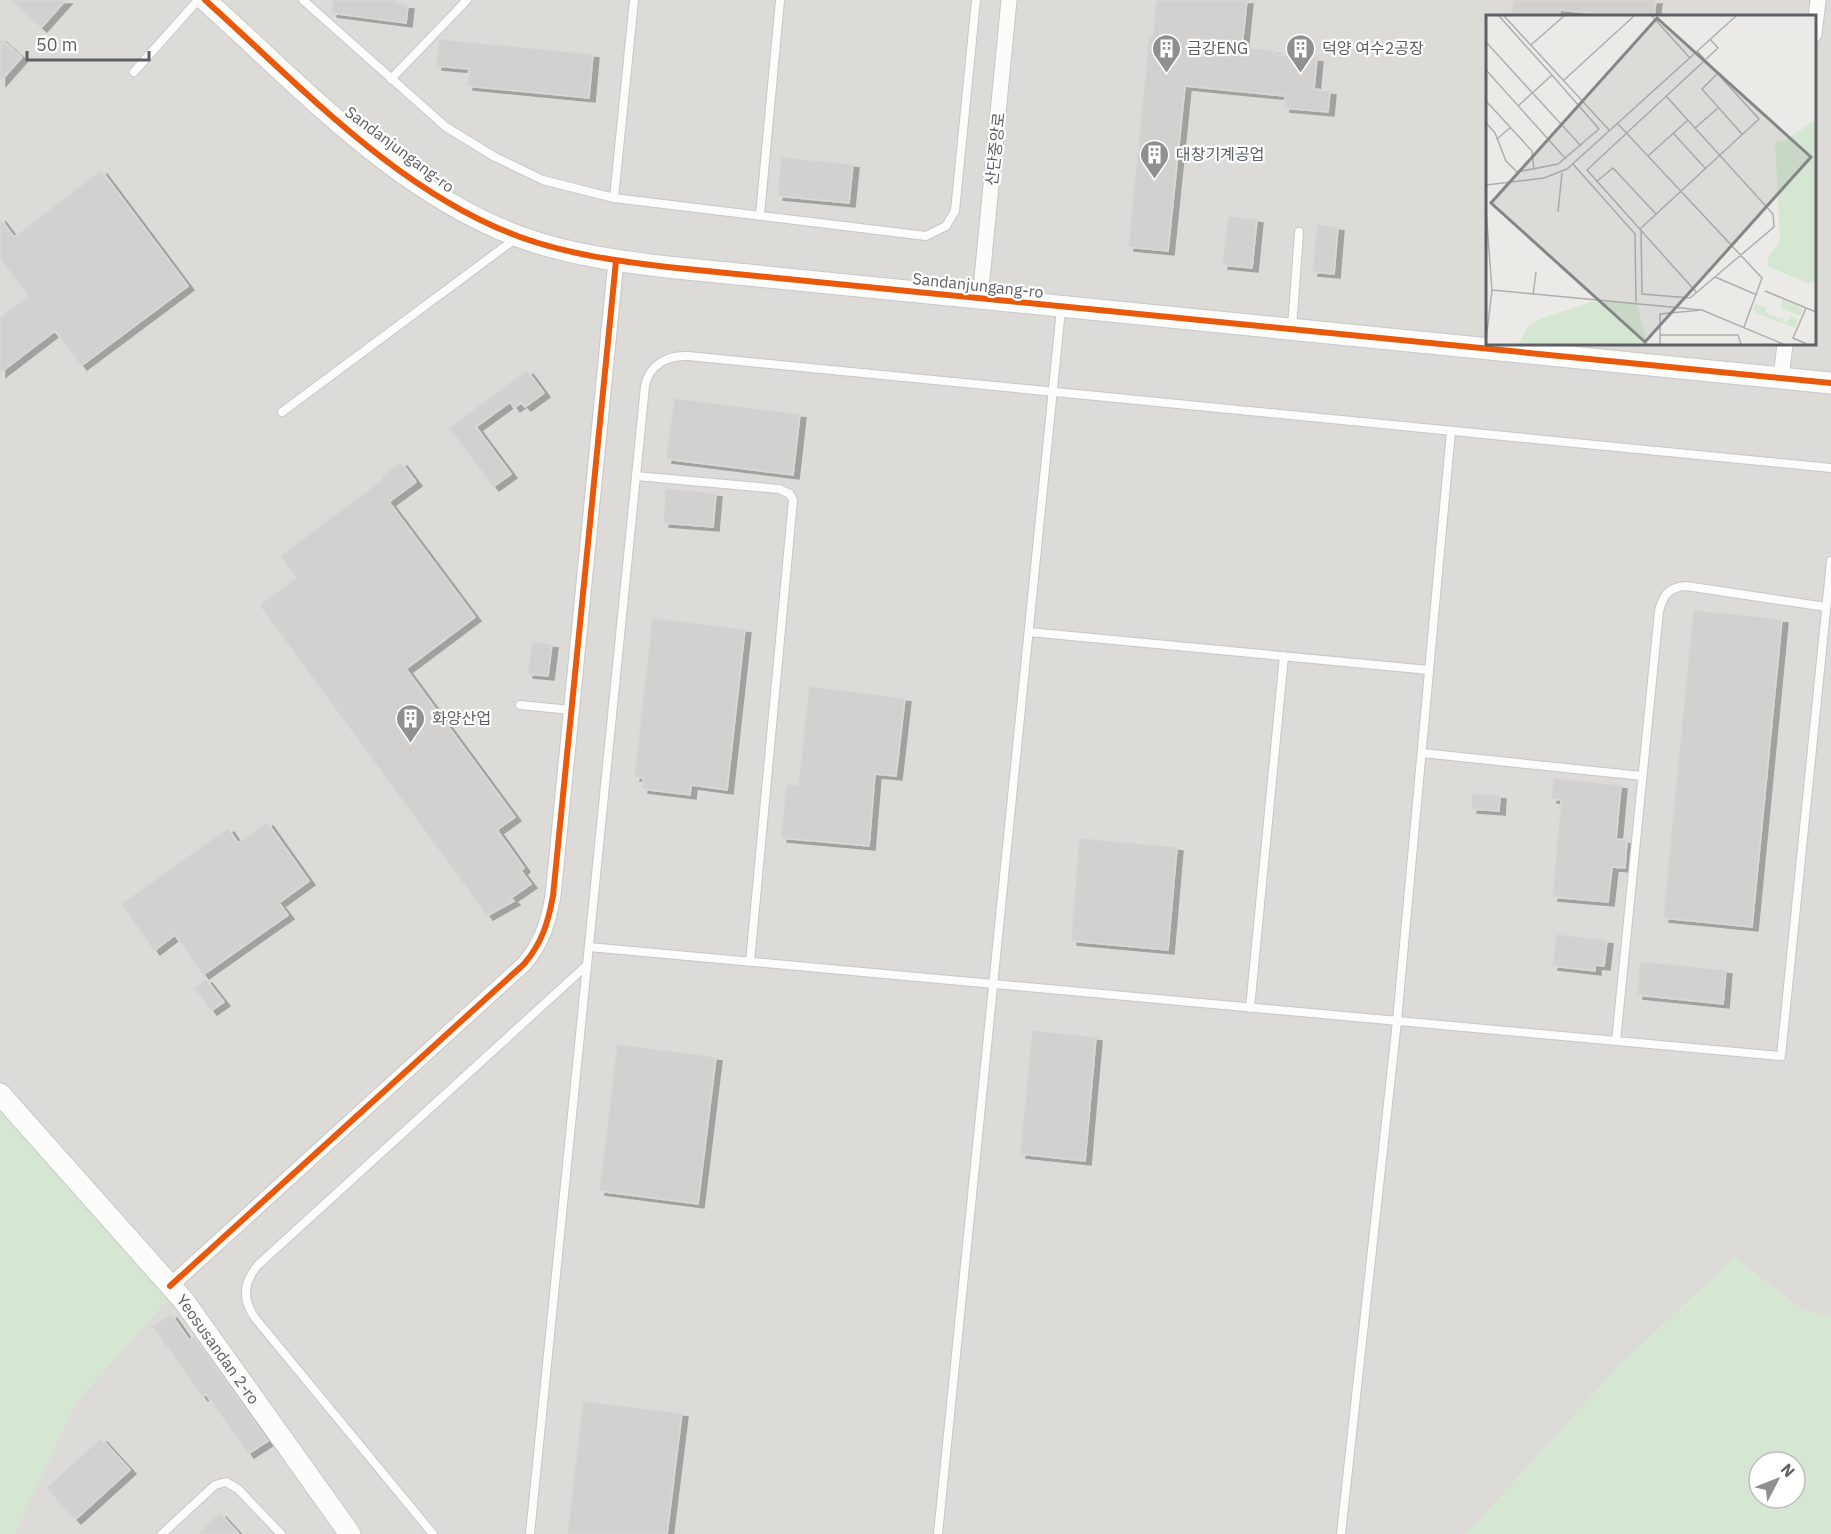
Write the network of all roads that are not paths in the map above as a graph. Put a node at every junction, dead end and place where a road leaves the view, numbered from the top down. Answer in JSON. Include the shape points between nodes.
{"nodes":[{"id":1,"x":198,"y":0,"type":"edge"},
{"id":2,"x":205,"y":0,"type":"edge"},
{"id":3,"x":303,"y":0,"type":"edge"},
{"id":4,"x":467,"y":0,"type":"edge"},
{"id":5,"x":634,"y":0,"type":"edge"},
{"id":6,"x":780,"y":0,"type":"edge"},
{"id":7,"x":976,"y":0,"type":"edge"},
{"id":8,"x":1009,"y":0,"type":"edge"},
{"id":9,"x":1818,"y":0,"type":"edge"},
{"id":10,"x":1816,"y":23,"type":"edge"},
{"id":11,"x":134,"y":72,"type":"dead end"},
{"id":12,"x":391,"y":79,"type":"junction"},
{"id":13,"x":614,"y":198,"type":"junction"},
{"id":14,"x":759,"y":215,"type":"junction"},
{"id":15,"x":1299,"y":232,"type":"dead end"},
{"id":16,"x":519,"y":236,"type":"junction"},
{"id":17,"x":615,"y":261,"type":"junction"},
{"id":18,"x":980,"y":299,"type":"junction"},
{"id":19,"x":1061,"y":307,"type":"junction"},
{"id":20,"x":1292,"y":330,"type":"junction"},
{"id":21,"x":1785,"y":345,"type":"edge"},
{"id":22,"x":1781,"y":378,"type":"junction"},
{"id":23,"x":1831,"y":383,"type":"edge"},
{"id":24,"x":1053,"y":391,"type":"junction"},
{"id":25,"x":282,"y":412,"type":"dead end"},
{"id":26,"x":1452,"y":431,"type":"junction"},
{"id":27,"x":1831,"y":468,"type":"edge"},
{"id":28,"x":636,"y":476,"type":"junction"},
{"id":29,"x":1831,"y":561,"type":"edge"},
{"id":30,"x":1826,"y":607,"type":"junction"},
{"id":31,"x":1029,"y":632,"type":"junction"},
{"id":32,"x":1284,"y":657,"type":"junction"},
{"id":33,"x":1430,"y":670,"type":"junction"},
{"id":34,"x":520,"y":705,"type":"dead end"},
{"id":35,"x":571,"y":710,"type":"junction"},
{"id":36,"x":1422,"y":753,"type":"junction"},
{"id":37,"x":1642,"y":776,"type":"junction"},
{"id":38,"x":589,"y":947,"type":"junction"},
{"id":39,"x":750,"y":962,"type":"junction"},
{"id":40,"x":587,"y":965,"type":"junction"},
{"id":41,"x":993,"y":984,"type":"junction"},
{"id":42,"x":1250,"y":1008,"type":"junction"},
{"id":43,"x":1397,"y":1021,"type":"junction"},
{"id":44,"x":1616,"y":1041,"type":"junction"},
{"id":45,"x":0,"y":1094,"type":"edge"},
{"id":46,"x":170,"y":1286,"type":"junction"},
{"id":47,"x":162,"y":1534,"type":"edge"},
{"id":48,"x":281,"y":1534,"type":"edge"},
{"id":49,"x":350,"y":1534,"type":"edge"},
{"id":50,"x":433,"y":1534,"type":"edge"},
{"id":51,"x":530,"y":1534,"type":"edge"},
{"id":52,"x":938,"y":1534,"type":"edge"},
{"id":53,"x":1341,"y":1534,"type":"edge"}],
"edges":[{"from":1,"to":11,"type":"lane"},
{"from":2,"to":16,"type":"street","name":"Sandanjungang-ro","via":[[399,170],[463,211]]},
{"from":3,"to":12,"type":"lane"},
{"from":4,"to":12,"type":"lane"},
{"from":5,"to":13,"type":"lane"},
{"from":6,"to":14,"type":"lane"},
{"from":7,"to":14,"type":"lane","via":[[956,207],[950,223],[926,236]]},
{"from":8,"to":18,"type":"street","name":"산단중앙로"},
{"from":9,"to":10,"type":"street"},
{"from":12,"to":13,"type":"lane","via":[[441,124],[495,157],[556,184]]},
{"from":13,"to":14,"type":"lane"},
{"from":15,"to":20,"type":"lane"},
{"from":16,"to":17,"type":"street","name":"Sandanjungang-ro"},
{"from":16,"to":25,"type":"lane"},
{"from":17,"to":18,"type":"street","name":"Sandanjungang-ro"},
{"from":17,"to":35,"type":"street"},
{"from":18,"to":19,"type":"street","name":"Sandanjungang-ro"},
{"from":19,"to":20,"type":"street","name":"Sandanjungang-ro"},
{"from":19,"to":24,"type":"lane"},
{"from":20,"to":22,"type":"street","name":"Sandanjungang-ro"},
{"from":21,"to":22,"type":"street"},
{"from":22,"to":23,"type":"street","name":"Sandanjungang-ro"},
{"from":24,"to":26,"type":"lane"},
{"from":24,"to":28,"type":"lane","via":[[674,357],[655,366],[646,381]]},
{"from":24,"to":31,"type":"lane"},
{"from":26,"to":27,"type":"lane"},
{"from":26,"to":33,"type":"lane"},
{"from":28,"to":38,"type":"lane"},
{"from":28,"to":39,"type":"lane","via":[[779,489],[793,500]]},
{"from":29,"to":30,"type":"lane"},
{"from":30,"to":37,"type":"lane","via":[[1686,586],[1666,592],[1659,611]]},
{"from":30,"to":44,"type":"lane","via":[[1781,1056]]},
{"from":31,"to":32,"type":"lane"},
{"from":31,"to":41,"type":"lane"},
{"from":32,"to":33,"type":"lane"},
{"from":32,"to":42,"type":"lane"},
{"from":33,"to":36,"type":"lane"},
{"from":34,"to":35,"type":"lane"},
{"from":35,"to":46,"type":"street","via":[[553,896],[545,931],[533,953]]},
{"from":36,"to":37,"type":"lane"},
{"from":36,"to":43,"type":"lane"},
{"from":37,"to":44,"type":"lane"},
{"from":38,"to":39,"type":"lane"},
{"from":38,"to":40,"type":"lane"},
{"from":39,"to":41,"type":"lane"},
{"from":40,"to":50,"type":"lane","via":[[258,1265],[246,1285],[247,1304],[255,1318]]},
{"from":40,"to":51,"type":"lane"},
{"from":41,"to":42,"type":"lane"},
{"from":41,"to":52,"type":"lane"},
{"from":42,"to":43,"type":"lane"},
{"from":43,"to":44,"type":"lane"},
{"from":43,"to":53,"type":"lane"},
{"from":45,"to":46,"type":"street","name":"Yeosusandan 2-ro"},
{"from":46,"to":49,"type":"street","name":"Yeosusandan 2-ro"},
{"from":47,"to":48,"type":"lane","via":[[215,1485],[226,1482],[238,1489]]}]}
